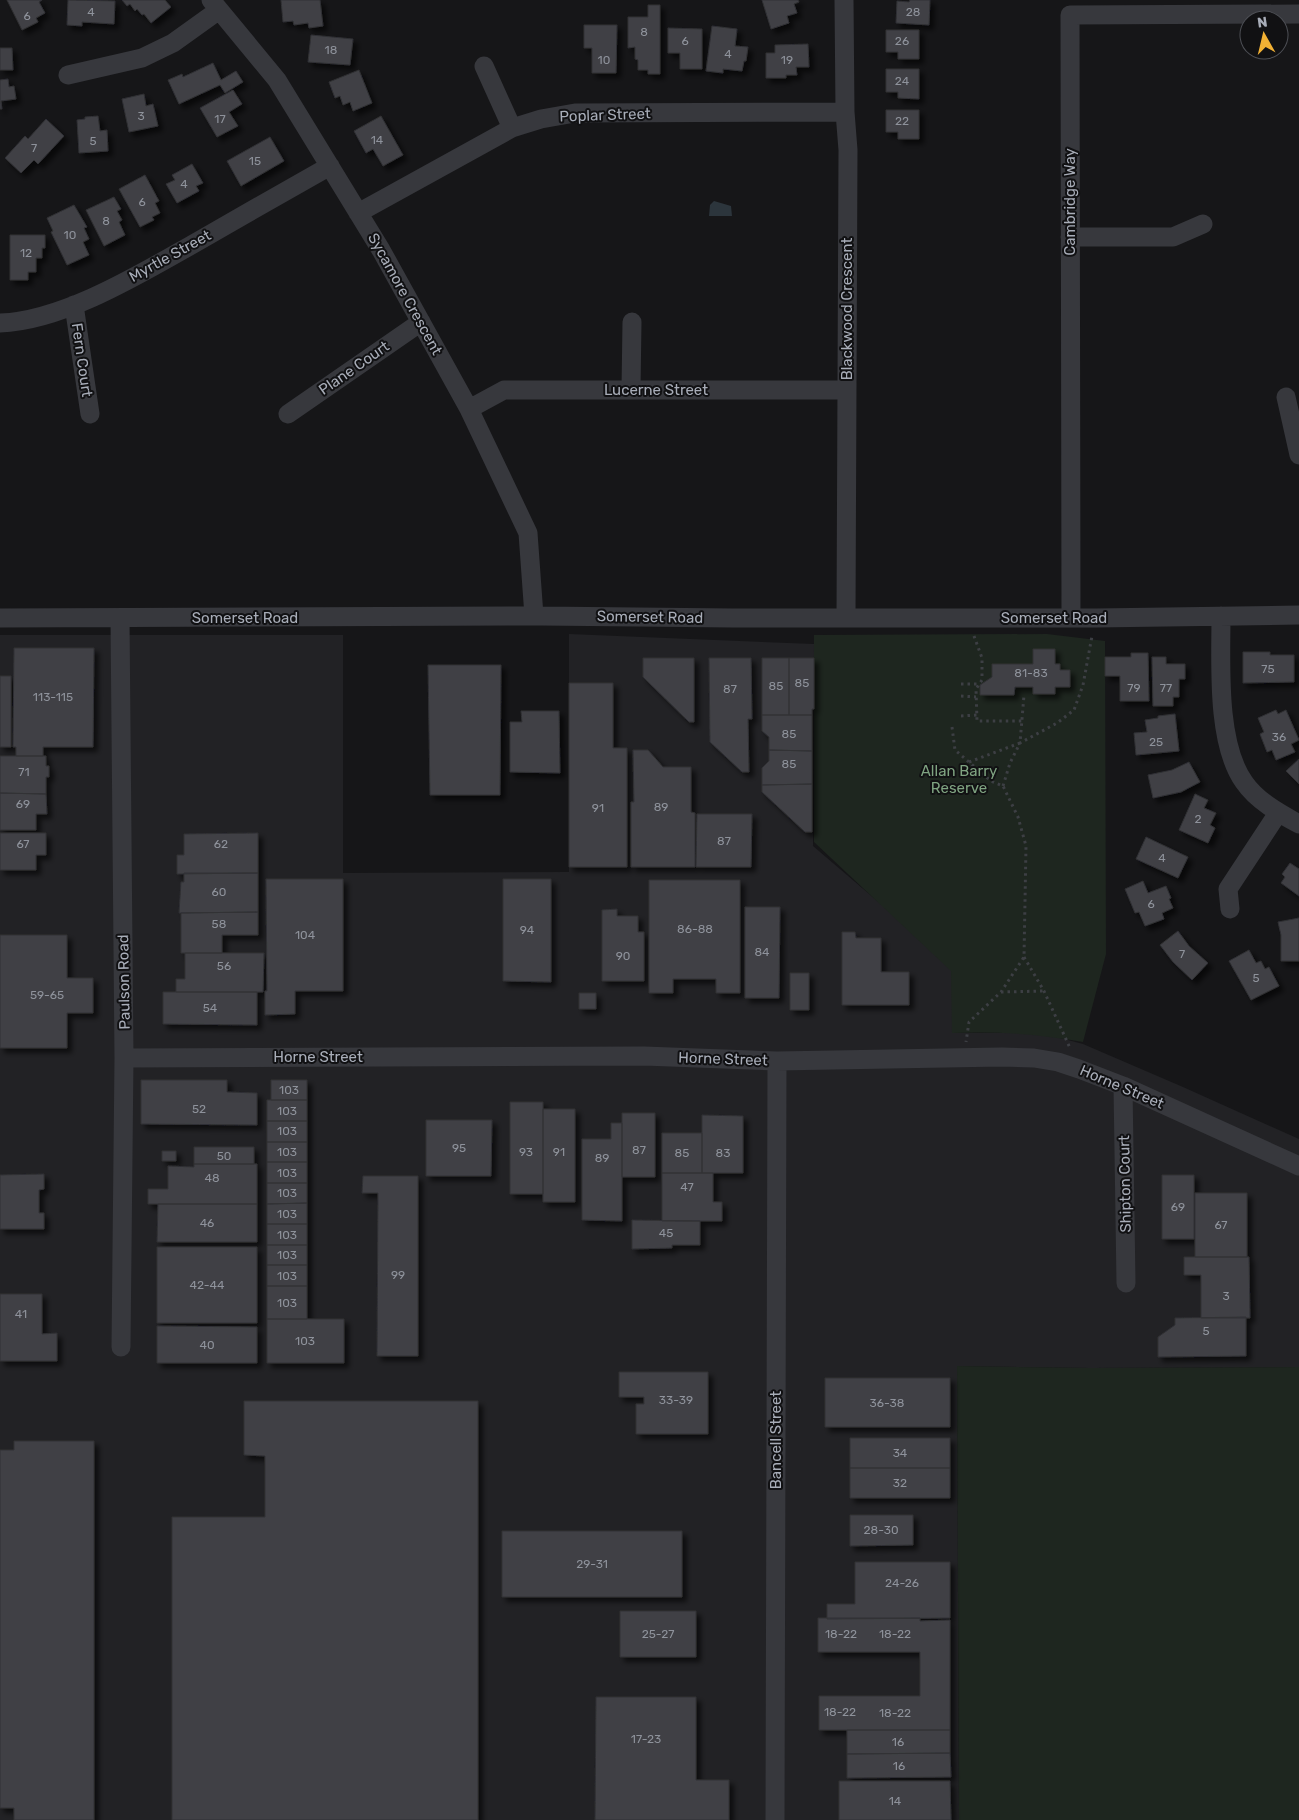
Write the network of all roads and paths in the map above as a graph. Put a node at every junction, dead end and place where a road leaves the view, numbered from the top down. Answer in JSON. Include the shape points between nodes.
{"nodes":[{"id":1,"x":844,"y":0,"type":"edge"},
{"id":2,"x":215,"y":5,"type":"edge"},
{"id":3,"x":1299,"y":14,"type":"edge"},
{"id":4,"x":484,"y":66,"type":"dead end"},
{"id":5,"x":68,"y":75,"type":"dead end"},
{"id":6,"x":846,"y":112,"type":"junction"},
{"id":7,"x":512,"y":128,"type":"junction"},
{"id":8,"x":330,"y":166,"type":"junction"},
{"id":9,"x":358,"y":213,"type":"junction"},
{"id":10,"x":1203,"y":224,"type":"dead end"},
{"id":11,"x":1070,"y":237,"type":"junction"},
{"id":12,"x":74,"y":305,"type":"junction"},
{"id":13,"x":0,"y":322,"type":"edge"},
{"id":14,"x":421,"y":322,"type":"junction"},
{"id":15,"x":632,"y":322,"type":"dead end"},
{"id":16,"x":631,"y":389,"type":"junction"},
{"id":17,"x":847,"y":390,"type":"junction"},
{"id":18,"x":1286,"y":397,"type":"dead end"},
{"id":19,"x":469,"y":409,"type":"junction"},
{"id":20,"x":90,"y":414,"type":"dead end"},
{"id":21,"x":288,"y":414,"type":"dead end"},
{"id":22,"x":1299,"y":455,"type":"edge"},
{"id":23,"x":534,"y":616,"type":"junction"},
{"id":24,"x":1221,"y":616,"type":"junction"},
{"id":25,"x":1299,"y":616,"type":"edge"},
{"id":26,"x":0,"y":618,"type":"edge"},
{"id":27,"x":120,"y":618,"type":"junction"},
{"id":28,"x":846,"y":618,"type":"junction"},
{"id":29,"x":973,"y":618,"type":"junction"},
{"id":30,"x":1071,"y":618,"type":"junction"},
{"id":31,"x":1096,"y":618,"type":"junction"},
{"id":32,"x":961,"y":684,"type":"dead end"},
{"id":33,"x":980,"y":684,"type":"junction"},
{"id":34,"x":1024,"y":695,"type":"dead end"},
{"id":35,"x":961,"y":696,"type":"dead end"},
{"id":36,"x":976,"y":697,"type":"junction"},
{"id":37,"x":977,"y":715,"type":"junction"},
{"id":38,"x":960,"y":716,"type":"dead end"},
{"id":39,"x":1022,"y":721,"type":"junction"},
{"id":40,"x":952,"y":727,"type":"dead end"},
{"id":41,"x":1020,"y":743,"type":"junction"},
{"id":42,"x":969,"y":762,"type":"junction"},
{"id":43,"x":1003,"y":786,"type":"junction"},
{"id":44,"x":1278,"y":813,"type":"junction"},
{"id":45,"x":1299,"y":824,"type":"edge"},
{"id":46,"x":1230,"y":910,"type":"dead end"},
{"id":47,"x":1024,"y":957,"type":"junction"},
{"id":48,"x":1044,"y":991,"type":"junction"},
{"id":49,"x":1001,"y":992,"type":"junction"},
{"id":50,"x":963,"y":1057,"type":"junction"},
{"id":51,"x":124,"y":1058,"type":"junction"},
{"id":52,"x":777,"y":1061,"type":"junction"},
{"id":53,"x":1080,"y":1069,"type":"junction"},
{"id":54,"x":1123,"y":1086,"type":"junction"},
{"id":55,"x":1299,"y":1166,"type":"edge"},
{"id":56,"x":1126,"y":1283,"type":"dead end"},
{"id":57,"x":121,"y":1346,"type":"dead end"},
{"id":58,"x":774,"y":1820,"type":"edge"}],
"edges":[{"from":1,"to":6,"type":"street","name":"Blackwood Crescent"},
{"from":2,"to":5,"type":"street","via":[[173,43],[142,58]]},
{"from":2,"to":8,"type":"street","name":"Sycamore Crescent","via":[[277,80]]},
{"from":3,"to":11,"type":"street","name":"Cambridge Way","via":[[1070,15]]},
{"from":4,"to":7,"type":"street"},
{"from":6,"to":7,"type":"street","name":"Poplar Street","via":[[575,113]]},
{"from":6,"to":17,"type":"street","name":"Blackwood Crescent"},
{"from":7,"to":9,"type":"street","name":"Poplar Street"},
{"from":8,"to":9,"type":"street","name":"Sycamore Crescent"},
{"from":8,"to":12,"type":"street","name":"Myrtle Street","via":[[141,274]]},
{"from":9,"to":14,"type":"street","name":"Sycamore Crescent"},
{"from":10,"to":11,"type":"street","via":[[1173,237]]},
{"from":11,"to":30,"type":"street","name":"Cambridge Way"},
{"from":12,"to":13,"type":"street","name":"Myrtle Street","via":[[42,317]]},
{"from":12,"to":20,"type":"street","name":"Fern Court"},
{"from":14,"to":19,"type":"street","name":"Sycamore Crescent"},
{"from":14,"to":21,"type":"street","name":"Plane Court"},
{"from":15,"to":16,"type":"street"},
{"from":16,"to":17,"type":"street","name":"Lucerne Street"},
{"from":16,"to":19,"type":"street","name":"Lucerne Street","via":[[504,390]]},
{"from":17,"to":28,"type":"street","name":"Blackwood Crescent"},
{"from":18,"to":22,"type":"street"},
{"from":19,"to":23,"type":"street","name":"Sycamore Crescent","via":[[528,533]]},
{"from":23,"to":27,"type":"street","name":"Somerset Road"},
{"from":23,"to":28,"type":"street","name":"Somerset Road"},
{"from":24,"to":25,"type":"street","name":"Somerset Road"},
{"from":24,"to":31,"type":"street","name":"Somerset Road"},
{"from":24,"to":44,"type":"street","via":[[1223,707],[1228,742],[1243,782]]},
{"from":26,"to":27,"type":"street","name":"Somerset Road"},
{"from":27,"to":51,"type":"street","name":"Paulson Road"},
{"from":28,"to":29,"type":"street","name":"Somerset Road"},
{"from":29,"to":30,"type":"street","name":"Somerset Road"},
{"from":29,"to":33,"type":"path","via":[[973,632],[982,658]]},
{"from":30,"to":31,"type":"street","name":"Somerset Road"},
{"from":31,"to":41,"type":"path","via":[[1083,685],[1074,710]]},
{"from":32,"to":33,"type":"path"},
{"from":33,"to":36,"type":"path"},
{"from":34,"to":39,"type":"path"},
{"from":35,"to":36,"type":"path"},
{"from":36,"to":37,"type":"path"},
{"from":37,"to":38,"type":"path"},
{"from":37,"to":39,"type":"path","via":[[977,721]]},
{"from":39,"to":41,"type":"path"},
{"from":40,"to":42,"type":"path","via":[[955,750]]},
{"from":41,"to":42,"type":"path"},
{"from":41,"to":43,"type":"path"},
{"from":42,"to":43,"type":"path","via":[[991,781]]},
{"from":43,"to":47,"type":"path","via":[[1018,817],[1026,846]]},
{"from":44,"to":45,"type":"street"},
{"from":44,"to":46,"type":"street","via":[[1228,889]]},
{"from":47,"to":48,"type":"path"},
{"from":47,"to":49,"type":"path"},
{"from":48,"to":49,"type":"path"},
{"from":48,"to":53,"type":"path"},
{"from":49,"to":50,"type":"path","via":[[969,1022]]},
{"from":50,"to":52,"type":"street","name":"Horne Street"},
{"from":50,"to":53,"type":"street","name":"Horne Street","via":[[1034,1058]]},
{"from":51,"to":52,"type":"street","name":"Horne Street","via":[[644,1056]]},
{"from":51,"to":57,"type":"street","name":"Paulson Road"},
{"from":52,"to":58,"type":"street","name":"Bancell Street"},
{"from":53,"to":54,"type":"street","name":"Horne Street"},
{"from":54,"to":55,"type":"street","name":"Horne Street"},
{"from":54,"to":56,"type":"street","name":"Shipton Court"}]}
